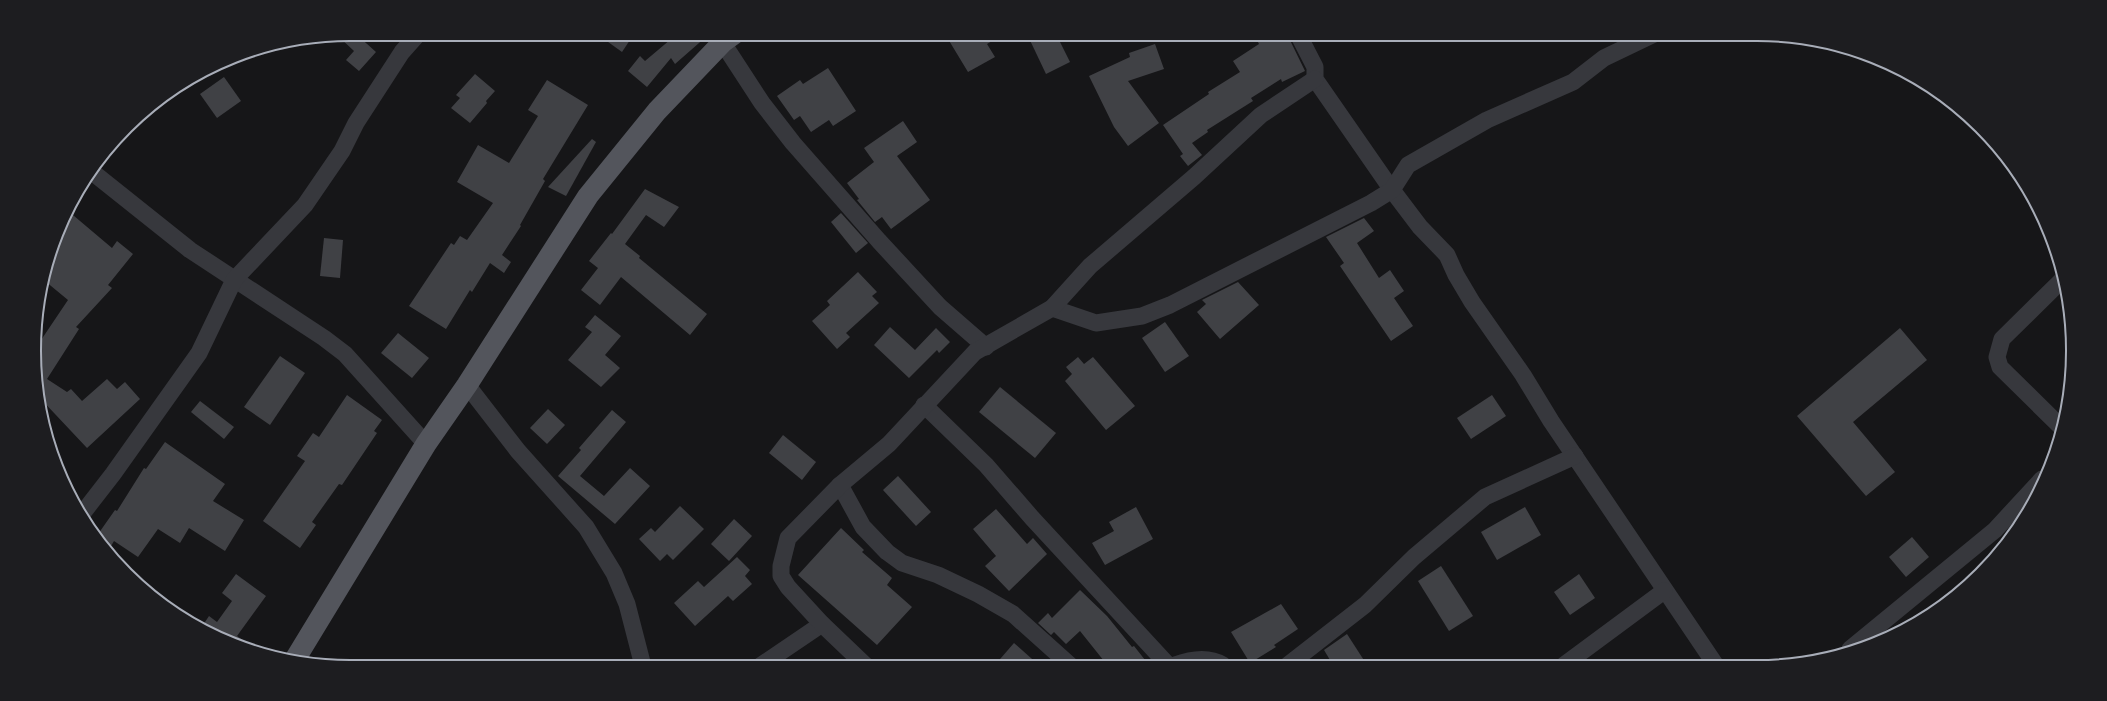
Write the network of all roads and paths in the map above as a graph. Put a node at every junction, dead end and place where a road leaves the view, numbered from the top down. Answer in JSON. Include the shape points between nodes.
{"nodes":[{"id":1,"x":412,"y":41,"type":"edge"},
{"id":2,"x":720,"y":41,"type":"edge"},
{"id":3,"x":726,"y":41,"type":"edge"},
{"id":4,"x":1302,"y":41,"type":"edge"},
{"id":5,"x":1639,"y":41,"type":"edge"},
{"id":6,"x":1316,"y":79,"type":"junction"},
{"id":7,"x":96,"y":175,"type":"edge"},
{"id":8,"x":1392,"y":190,"type":"junction"},
{"id":9,"x":234,"y":280,"type":"junction"},
{"id":10,"x":2058,"y":284,"type":"edge"},
{"id":11,"x":1052,"y":308,"type":"junction"},
{"id":12,"x":986,"y":347,"type":"junction"},
{"id":13,"x":467,"y":385,"type":"junction"},
{"id":14,"x":924,"y":405,"type":"junction"},
{"id":15,"x":2057,"y":424,"type":"edge"},
{"id":16,"x":426,"y":444,"type":"junction"},
{"id":17,"x":1574,"y":456,"type":"junction"},
{"id":18,"x":840,"y":485,"type":"junction"},
{"id":19,"x":2034,"y":487,"type":"edge"},
{"id":20,"x":85,"y":510,"type":"edge"},
{"id":21,"x":1664,"y":591,"type":"junction"},
{"id":22,"x":822,"y":624,"type":"junction"},
{"id":23,"x":1856,"y":644,"type":"edge"},
{"id":24,"x":298,"y":655,"type":"edge"},
{"id":25,"x":641,"y":660,"type":"edge"},
{"id":26,"x":769,"y":660,"type":"edge"},
{"id":27,"x":860,"y":660,"type":"edge"},
{"id":28,"x":1064,"y":660,"type":"edge"},
{"id":29,"x":1162,"y":660,"type":"edge"},
{"id":30,"x":1191,"y":660,"type":"edge"},
{"id":31,"x":1210,"y":660,"type":"edge"},
{"id":32,"x":1294,"y":660,"type":"edge"},
{"id":33,"x":1571,"y":660,"type":"edge"},
{"id":34,"x":1712,"y":660,"type":"edge"}],
"edges":[{"from":1,"to":9,"type":"street","via":[[402,52],[356,123],[342,151],[305,205]]},
{"from":2,"to":13,"type":"main road","via":[[657,111],[588,196]]},
{"from":3,"to":12,"type":"street","via":[[762,103],[798,149],[940,307]]},
{"from":4,"to":6,"type":"street","via":[[1315,67]]},
{"from":5,"to":8,"type":"street","via":[[1604,58],[1573,82],[1487,120],[1408,165]]},
{"from":6,"to":8,"type":"street"},
{"from":6,"to":11,"type":"street","via":[[1260,115],[1194,177],[1090,266]]},
{"from":7,"to":9,"type":"street","via":[[190,250]]},
{"from":8,"to":11,"type":"street","via":[[1282,250],[1142,316],[1096,324]]},
{"from":8,"to":17,"type":"street","via":[[1420,227],[1448,255],[1472,302],[1523,375]]},
{"from":9,"to":16,"type":"street","via":[[345,354]]},
{"from":9,"to":20,"type":"street","via":[[199,353]]},
{"from":10,"to":15,"type":"street","via":[[2002,339],[1997,357],[2000,367]]},
{"from":11,"to":12,"type":"street"},
{"from":12,"to":14,"type":"street","via":[[975,352]]},
{"from":13,"to":16,"type":"main road"},
{"from":13,"to":25,"type":"street","via":[[518,451],[586,527],[614,573],[627,604]]},
{"from":14,"to":18,"type":"street","via":[[889,444]]},
{"from":14,"to":29,"type":"street","via":[[986,465],[1042,530]]},
{"from":16,"to":24,"type":"main road"},
{"from":17,"to":21,"type":"street"},
{"from":17,"to":32,"type":"street","via":[[1485,498],[1414,557],[1365,605]]},
{"from":18,"to":22,"type":"street","via":[[788,538],[781,560],[781,576],[788,587]]},
{"from":18,"to":28,"type":"street","via":[[863,527],[887,552],[902,563],[938,575],[1013,614]]},
{"from":19,"to":23,"type":"street","via":[[1995,530]]},
{"from":21,"to":33,"type":"street"},
{"from":21,"to":34,"type":"street"},
{"from":22,"to":26,"type":"street"},
{"from":22,"to":27,"type":"street"},
{"from":30,"to":31,"type":"street"}]}
